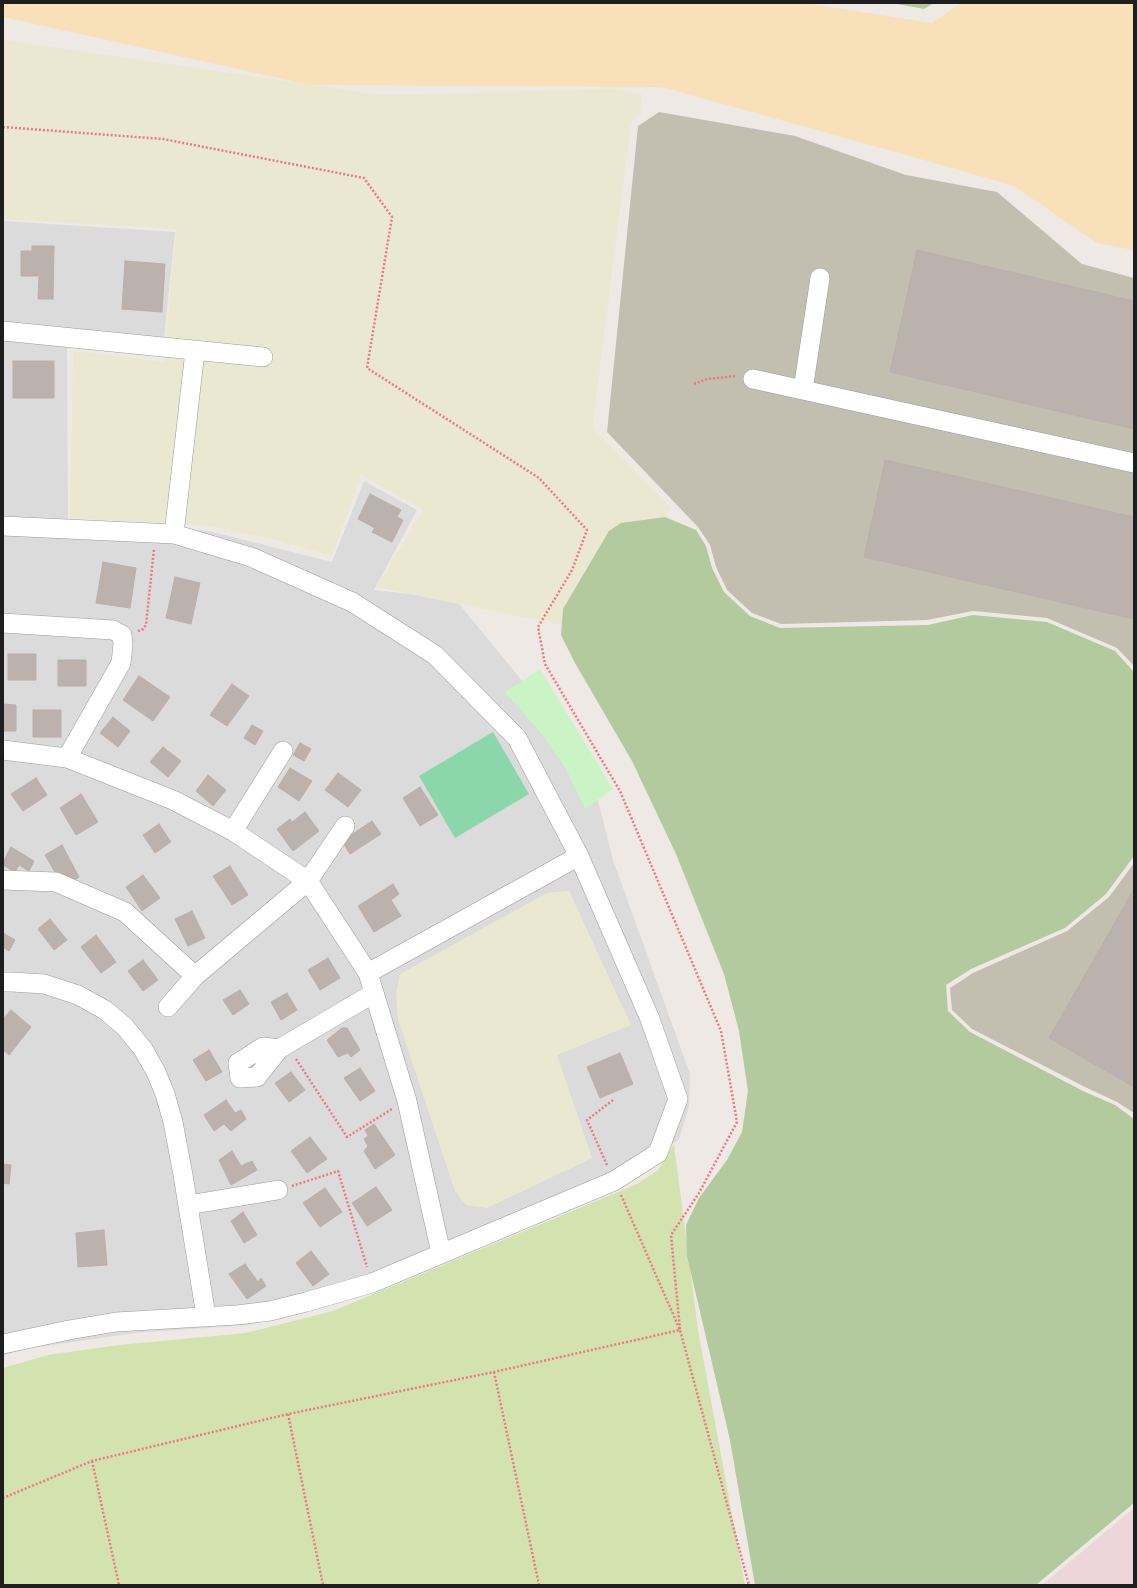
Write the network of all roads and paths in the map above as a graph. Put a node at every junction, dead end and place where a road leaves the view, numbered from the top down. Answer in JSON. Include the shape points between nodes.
{"nodes":[{"id":1,"x":3,"y":127,"type":"edge"},
{"id":2,"x":820,"y":278,"type":"dead end"},
{"id":3,"x":3,"y":331,"type":"edge"},
{"id":4,"x":195,"y":351,"type":"junction"},
{"id":5,"x":263,"y":357,"type":"dead end"},
{"id":6,"x":753,"y":379,"type":"joint"},
{"id":7,"x":694,"y":384,"type":"dead end"},
{"id":8,"x":803,"y":390,"type":"junction"},
{"id":9,"x":1134,"y":463,"type":"edge"},
{"id":10,"x":3,"y":526,"type":"edge"},
{"id":11,"x":155,"y":533,"type":"junction"},
{"id":12,"x":174,"y":534,"type":"junction"},
{"id":13,"x":3,"y":623,"type":"edge"},
{"id":14,"x":122,"y":635,"type":"junction"},
{"id":15,"x":3,"y":750,"type":"edge"},
{"id":16,"x":283,"y":752,"type":"dead end"},
{"id":17,"x":67,"y":758,"type":"junction"},
{"id":18,"x":345,"y":826,"type":"dead end"},
{"id":19,"x":233,"y":831,"type":"junction"},
{"id":20,"x":579,"y":856,"type":"junction"},
{"id":21,"x":3,"y":880,"type":"edge"},
{"id":22,"x":308,"y":881,"type":"junction"},
{"id":23,"x":368,"y":973,"type":"junction"},
{"id":24,"x":196,"y":976,"type":"junction"},
{"id":25,"x":3,"y":982,"type":"edge"},
{"id":26,"x":374,"y":993,"type":"junction"},
{"id":27,"x":168,"y":1007,"type":"dead end"},
{"id":28,"x":283,"y":1047,"type":"joint"},
{"id":29,"x":613,"y":1100,"type":"dead end"},
{"id":30,"x":406,"y":1101,"type":"junction"},
{"id":31,"x":614,"y":1181,"type":"junction"},
{"id":32,"x":278,"y":1190,"type":"joint"},
{"id":33,"x":188,"y":1205,"type":"junction"},
{"id":34,"x":442,"y":1253,"type":"junction"},
{"id":35,"x":372,"y":1283,"type":"junction"},
{"id":36,"x":206,"y":1316,"type":"junction"},
{"id":37,"x":680,"y":1330,"type":"junction"},
{"id":38,"x":3,"y":1344,"type":"edge"},
{"id":39,"x":494,"y":1372,"type":"junction"},
{"id":40,"x":288,"y":1414,"type":"junction"},
{"id":41,"x":92,"y":1461,"type":"junction"},
{"id":42,"x":3,"y":1498,"type":"edge"},
{"id":43,"x":119,"y":1585,"type":"edge"},
{"id":44,"x":323,"y":1585,"type":"edge"},
{"id":45,"x":539,"y":1585,"type":"edge"},
{"id":46,"x":749,"y":1585,"type":"edge"}],
"edges":[{"from":1,"to":37,"type":"path","via":[[163,139],[364,178],[392,217],[367,368],[540,478],[587,530],[572,570],[538,627],[545,664],[620,791],[718,1023],[737,1122],[699,1193],[671,1235]]},
{"from":2,"to":8,"type":"street"},
{"from":3,"to":4,"type":"street"},
{"from":4,"to":5,"type":"street"},
{"from":4,"to":12,"type":"street"},
{"from":6,"to":7,"type":"path","via":[[734,376],[707,379]]},
{"from":6,"to":8,"type":"street"},
{"from":8,"to":9,"type":"street"},
{"from":10,"to":11,"type":"street"},
{"from":11,"to":12,"type":"street"},
{"from":11,"to":14,"type":"path","via":[[146,625],[142,630]]},
{"from":12,"to":20,"type":"street","via":[[251,557],[352,602],[435,655],[517,738]]},
{"from":13,"to":14,"type":"street","via":[[113,630]]},
{"from":14,"to":17,"type":"street","via":[[120,663]]},
{"from":15,"to":17,"type":"street"},
{"from":16,"to":19,"type":"street"},
{"from":17,"to":19,"type":"street","via":[[173,800]]},
{"from":18,"to":22,"type":"street"},
{"from":19,"to":22,"type":"street"},
{"from":20,"to":23,"type":"street"},
{"from":20,"to":31,"type":"street","via":[[650,1019],[678,1099],[658,1153]]},
{"from":21,"to":24,"type":"street","via":[[56,882],[125,912]]},
{"from":22,"to":23,"type":"street"},
{"from":22,"to":24,"type":"street"},
{"from":23,"to":26,"type":"street"},
{"from":24,"to":27,"type":"street"},
{"from":25,"to":33,"type":"street","via":[[44,984],[78,995],[105,1010],[126,1027],[143,1049],[165,1094],[173,1122]]},
{"from":26,"to":28,"type":"street"},
{"from":26,"to":30,"type":"street"},
{"from":28,"to":30,"type":"path","via":[[347,1137]]},
{"from":29,"to":31,"type":"path","via":[[587,1120]]},
{"from":30,"to":34,"type":"street"},
{"from":31,"to":34,"type":"street"},
{"from":31,"to":37,"type":"path"},
{"from":32,"to":33,"type":"street"},
{"from":32,"to":35,"type":"path","via":[[338,1171]]},
{"from":33,"to":36,"type":"street"},
{"from":34,"to":35,"type":"street"},
{"from":35,"to":36,"type":"street","via":[[270,1311]]},
{"from":36,"to":38,"type":"street","via":[[116,1322]]},
{"from":37,"to":39,"type":"path"},
{"from":37,"to":46,"type":"path"},
{"from":39,"to":40,"type":"path"},
{"from":39,"to":45,"type":"path"},
{"from":40,"to":41,"type":"path"},
{"from":40,"to":44,"type":"path"},
{"from":41,"to":42,"type":"path"},
{"from":41,"to":43,"type":"path"}]}
